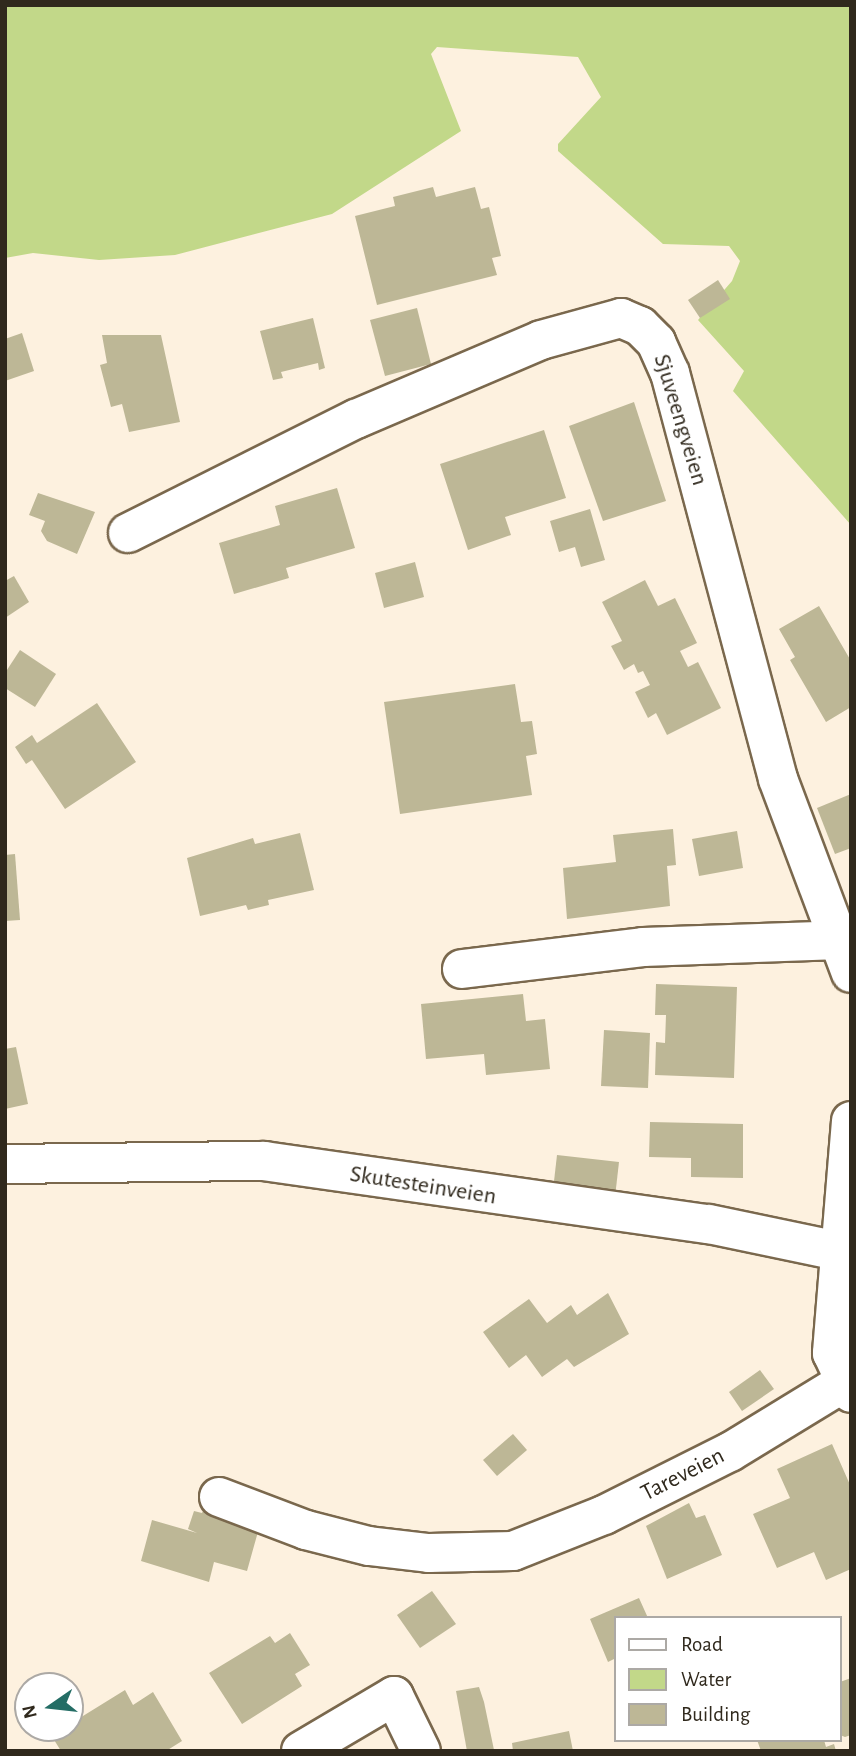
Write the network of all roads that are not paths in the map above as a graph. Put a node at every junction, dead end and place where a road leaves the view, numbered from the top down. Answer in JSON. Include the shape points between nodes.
{"nodes":[{"id":1,"x":128,"y":533,"type":"dead end"},
{"id":2,"x":845,"y":956,"type":"edge"},
{"id":3,"x":462,"y":969,"type":"dead end"},
{"id":4,"x":851,"y":1121,"type":"edge"},
{"id":5,"x":5,"y":1164,"type":"edge"},
{"id":6,"x":838,"y":1251,"type":"junction"},
{"id":7,"x":847,"y":1388,"type":"edge"},
{"id":8,"x":219,"y":1497,"type":"dead end"},
{"id":9,"x":301,"y":1751,"type":"edge"},
{"id":10,"x":421,"y":1751,"type":"edge"}],
"edges":[{"from":1,"to":2,"type":"street","name":"Sjuveengveien","via":[[356,419],[541,340],[621,318],[640,326],[656,342],[670,373],[778,779]]},
{"from":2,"to":3,"type":"street","via":[[643,947]]},
{"from":4,"to":6,"type":"street"},
{"from":5,"to":6,"type":"street","name":"Skutesteinveien","via":[[264,1161],[709,1224]]},
{"from":6,"to":7,"type":"street","via":[[832,1353]]},
{"from":7,"to":8,"type":"street","name":"Tareveien","via":[[604,1515],[513,1551],[429,1553],[369,1546],[306,1530]]},
{"from":9,"to":10,"type":"street","via":[[394,1696]]}]}
